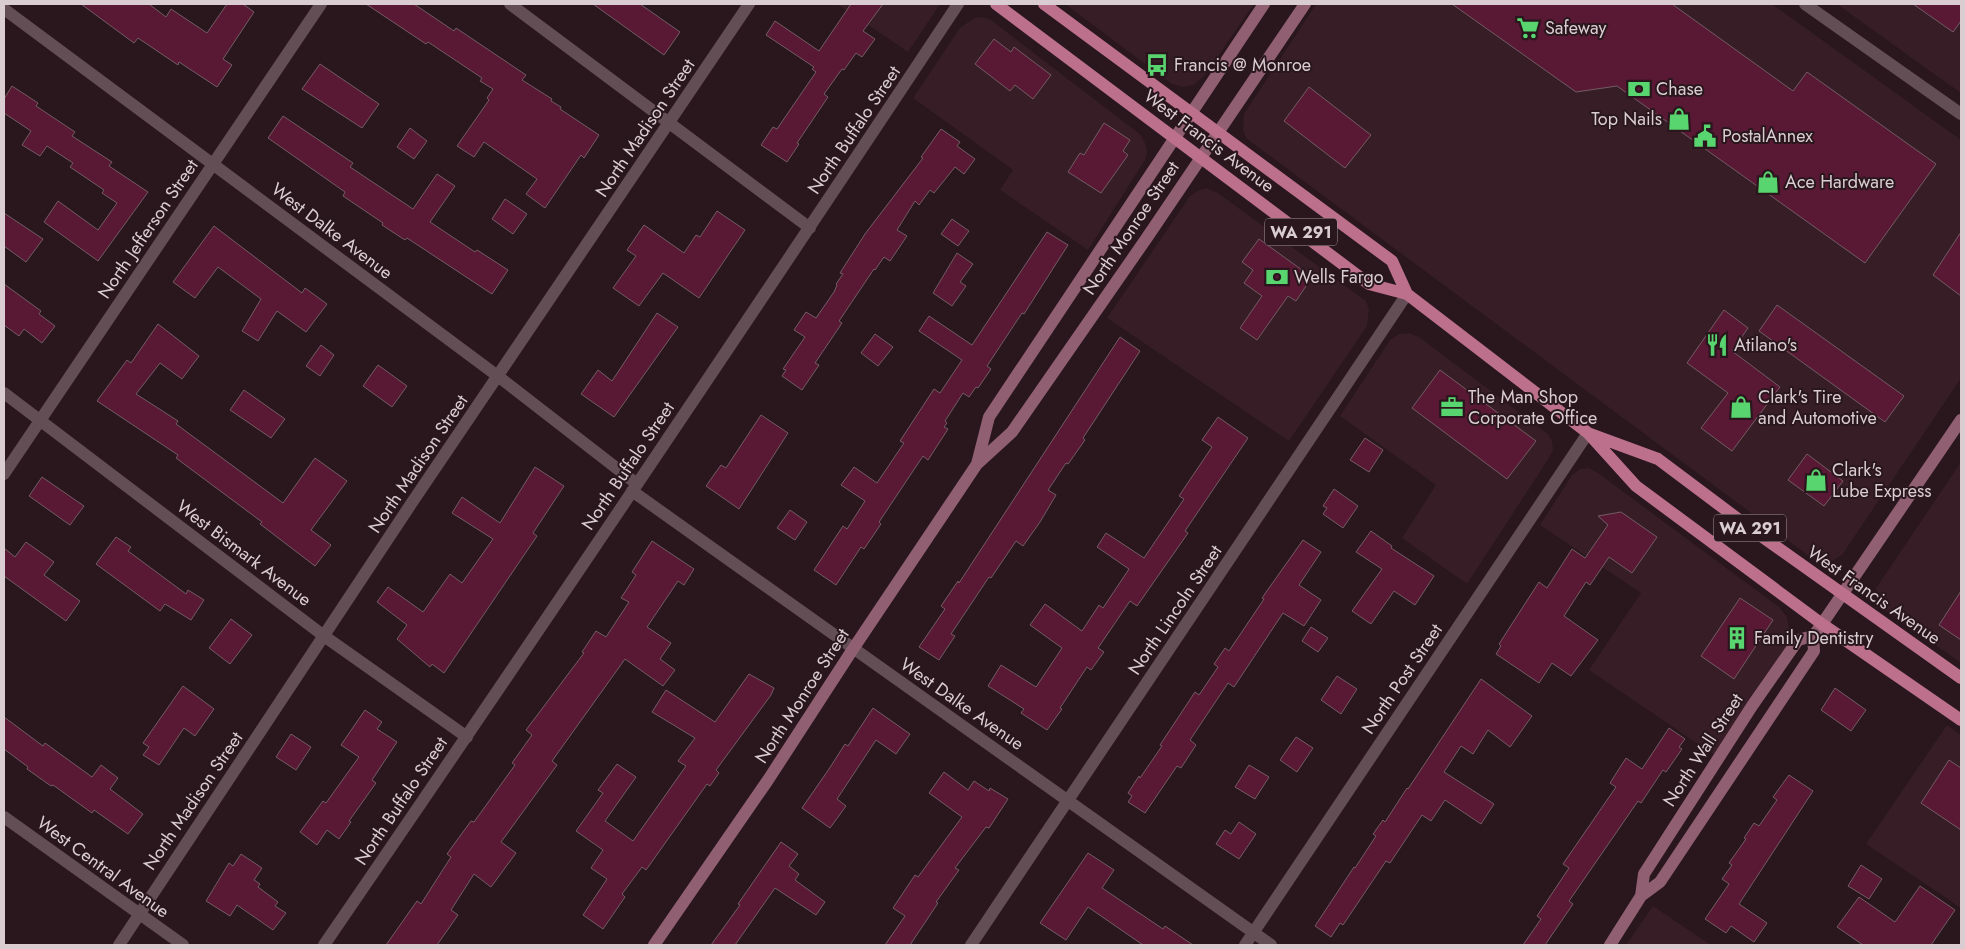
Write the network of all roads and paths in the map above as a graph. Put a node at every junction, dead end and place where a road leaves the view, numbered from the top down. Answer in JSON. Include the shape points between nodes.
{"nodes":[{"id":1,"x":321,"y":4,"type":"edge"},
{"id":2,"x":510,"y":4,"type":"edge"},
{"id":3,"x":749,"y":4,"type":"edge"},
{"id":4,"x":958,"y":4,"type":"edge"},
{"id":5,"x":996,"y":4,"type":"edge"},
{"id":6,"x":1044,"y":4,"type":"edge"},
{"id":7,"x":1264,"y":4,"type":"edge"},
{"id":8,"x":1305,"y":4,"type":"edge"},
{"id":9,"x":1805,"y":4,"type":"edge"},
{"id":10,"x":4,"y":9,"type":"edge"},
{"id":11,"x":1190,"y":113,"type":"junction"},
{"id":12,"x":1961,"y":114,"type":"edge"},
{"id":13,"x":670,"y":123,"type":"junction"},
{"id":14,"x":1217,"y":133,"type":"junction"},
{"id":15,"x":1174,"y":137,"type":"junction"},
{"id":16,"x":1201,"y":157,"type":"junction"},
{"id":17,"x":213,"y":164,"type":"junction"},
{"id":18,"x":810,"y":228,"type":"junction"},
{"id":19,"x":1407,"y":294,"type":"junction"},
{"id":20,"x":499,"y":376,"type":"junction"},
{"id":21,"x":4,"y":393,"type":"edge"},
{"id":22,"x":40,"y":420,"type":"junction"},
{"id":23,"x":1961,"y":420,"type":"edge"},
{"id":24,"x":1588,"y":433,"type":"junction"},
{"id":25,"x":977,"y":464,"type":"junction"},
{"id":26,"x":4,"y":474,"type":"edge"},
{"id":27,"x":635,"y":488,"type":"junction"},
{"id":28,"x":1843,"y":594,"type":"junction"},
{"id":29,"x":1822,"y":624,"type":"junction"},
{"id":30,"x":324,"y":636,"type":"junction"},
{"id":31,"x":1813,"y":636,"type":"junction"},
{"id":32,"x":853,"y":649,"type":"junction"},
{"id":33,"x":1961,"y":678,"type":"edge"},
{"id":34,"x":1961,"y":720,"type":"edge"},
{"id":35,"x":466,"y":737,"type":"junction"},
{"id":36,"x":1069,"y":800,"type":"junction"},
{"id":37,"x":4,"y":816,"type":"edge"},
{"id":38,"x":1641,"y":896,"type":"junction"},
{"id":39,"x":139,"y":914,"type":"junction"},
{"id":40,"x":1254,"y":932,"type":"junction"},
{"id":41,"x":118,"y":945,"type":"edge"},
{"id":42,"x":183,"y":945,"type":"edge"},
{"id":43,"x":324,"y":945,"type":"edge"},
{"id":44,"x":654,"y":945,"type":"edge"},
{"id":45,"x":971,"y":945,"type":"edge"},
{"id":46,"x":1245,"y":945,"type":"edge"},
{"id":47,"x":1271,"y":945,"type":"edge"},
{"id":48,"x":1610,"y":945,"type":"edge"}],
"edges":[{"from":1,"to":17,"type":"street","name":"North Jefferson Street"},
{"from":2,"to":13,"type":"street"},
{"from":3,"to":13,"type":"street","name":"North Madison Street"},
{"from":4,"to":18,"type":"street","name":"North Buffalo Street"},
{"from":5,"to":15,"type":"main road","name":"West Francis Avenue","number":"WA 291"},
{"from":6,"to":11,"type":"main road","name":"West Francis Avenue","number":"WA 291"},
{"from":7,"to":11,"type":"main road","name":"North Monroe Street"},
{"from":8,"to":14,"type":"main road","name":"North Monroe Street"},
{"from":9,"to":12,"type":"street"},
{"from":10,"to":17,"type":"street","name":"West Dalke Avenue"},
{"from":11,"to":14,"type":"main road","name":"West Francis Avenue","number":"WA 291"},
{"from":11,"to":15,"type":"main road","name":"North Monroe Street"},
{"from":13,"to":18,"type":"street"},
{"from":13,"to":20,"type":"street","name":"North Madison Street"},
{"from":14,"to":16,"type":"main road","name":"North Monroe Street"},
{"from":14,"to":19,"type":"main road","name":"West Francis Avenue","number":"WA 291","via":[[1392,261]]},
{"from":15,"to":16,"type":"main road","name":"West Francis Avenue","number":"WA 291"},
{"from":15,"to":25,"type":"main road","name":"North Monroe Street","via":[[990,417]]},
{"from":16,"to":19,"type":"main road","name":"West Francis Avenue","number":"WA 291","via":[[1369,284]]},
{"from":16,"to":25,"type":"main road","name":"North Monroe Street","via":[[1012,432]]},
{"from":17,"to":20,"type":"street","name":"West Dalke Avenue"},
{"from":17,"to":22,"type":"street","name":"North Jefferson Street"},
{"from":18,"to":27,"type":"street","name":"North Buffalo Street"},
{"from":19,"to":24,"type":"main road","name":"West Francis Avenue","number":"WA 291"},
{"from":19,"to":36,"type":"street","name":"North Lincoln Street"},
{"from":20,"to":27,"type":"street","name":"West Dalke Avenue"},
{"from":20,"to":30,"type":"street","name":"North Madison Street"},
{"from":21,"to":22,"type":"street","name":"West Bismark Avenue"},
{"from":22,"to":26,"type":"street","name":"North Jefferson Street"},
{"from":22,"to":30,"type":"street","name":"West Bismark Avenue"},
{"from":23,"to":28,"type":"main road","name":"North Wall Street"},
{"from":24,"to":28,"type":"main road","name":"West Francis Avenue","number":"WA 291","via":[[1658,460]]},
{"from":24,"to":29,"type":"main road","name":"West Francis Avenue","number":"WA 291","via":[[1636,486]]},
{"from":24,"to":40,"type":"street","name":"North Post Street"},
{"from":25,"to":32,"type":"main road","name":"North Monroe Street"},
{"from":27,"to":32,"type":"street","name":"West Dalke Avenue"},
{"from":27,"to":35,"type":"street","name":"North Buffalo Street"},
{"from":28,"to":29,"type":"main road","name":"North Wall Street"},
{"from":28,"to":33,"type":"main road","name":"West Francis Avenue","number":"WA 291"},
{"from":29,"to":31,"type":"main road","name":"North Wall Street"},
{"from":29,"to":34,"type":"main road","name":"West Francis Avenue","number":"WA 291"},
{"from":30,"to":35,"type":"street","name":"West Bismark Avenue"},
{"from":30,"to":39,"type":"street","name":"North Madison Street"},
{"from":31,"to":38,"type":"main road","name":"North Wall Street","via":[[1814,651],[1789,689],[1660,882]]},
{"from":31,"to":38,"type":"main road","name":"North Wall Street","via":[[1798,640],[1752,706],[1644,874]]},
{"from":32,"to":36,"type":"street","name":"West Dalke Avenue"},
{"from":32,"to":44,"type":"main road","name":"North Monroe Street","via":[[768,780]]},
{"from":35,"to":43,"type":"street","name":"North Buffalo Street"},
{"from":36,"to":40,"type":"street","name":"West Dalke Avenue"},
{"from":36,"to":45,"type":"street","name":"North Lincoln Street"},
{"from":37,"to":39,"type":"street","name":"West Central Avenue"},
{"from":38,"to":48,"type":"main road","name":"North Wall Street"},
{"from":39,"to":41,"type":"street","name":"North Madison Street"},
{"from":39,"to":42,"type":"street","name":"West Central Avenue"},
{"from":40,"to":46,"type":"street","name":"North Post Street"},
{"from":40,"to":47,"type":"street","name":"West Dalke Avenue"}]}
